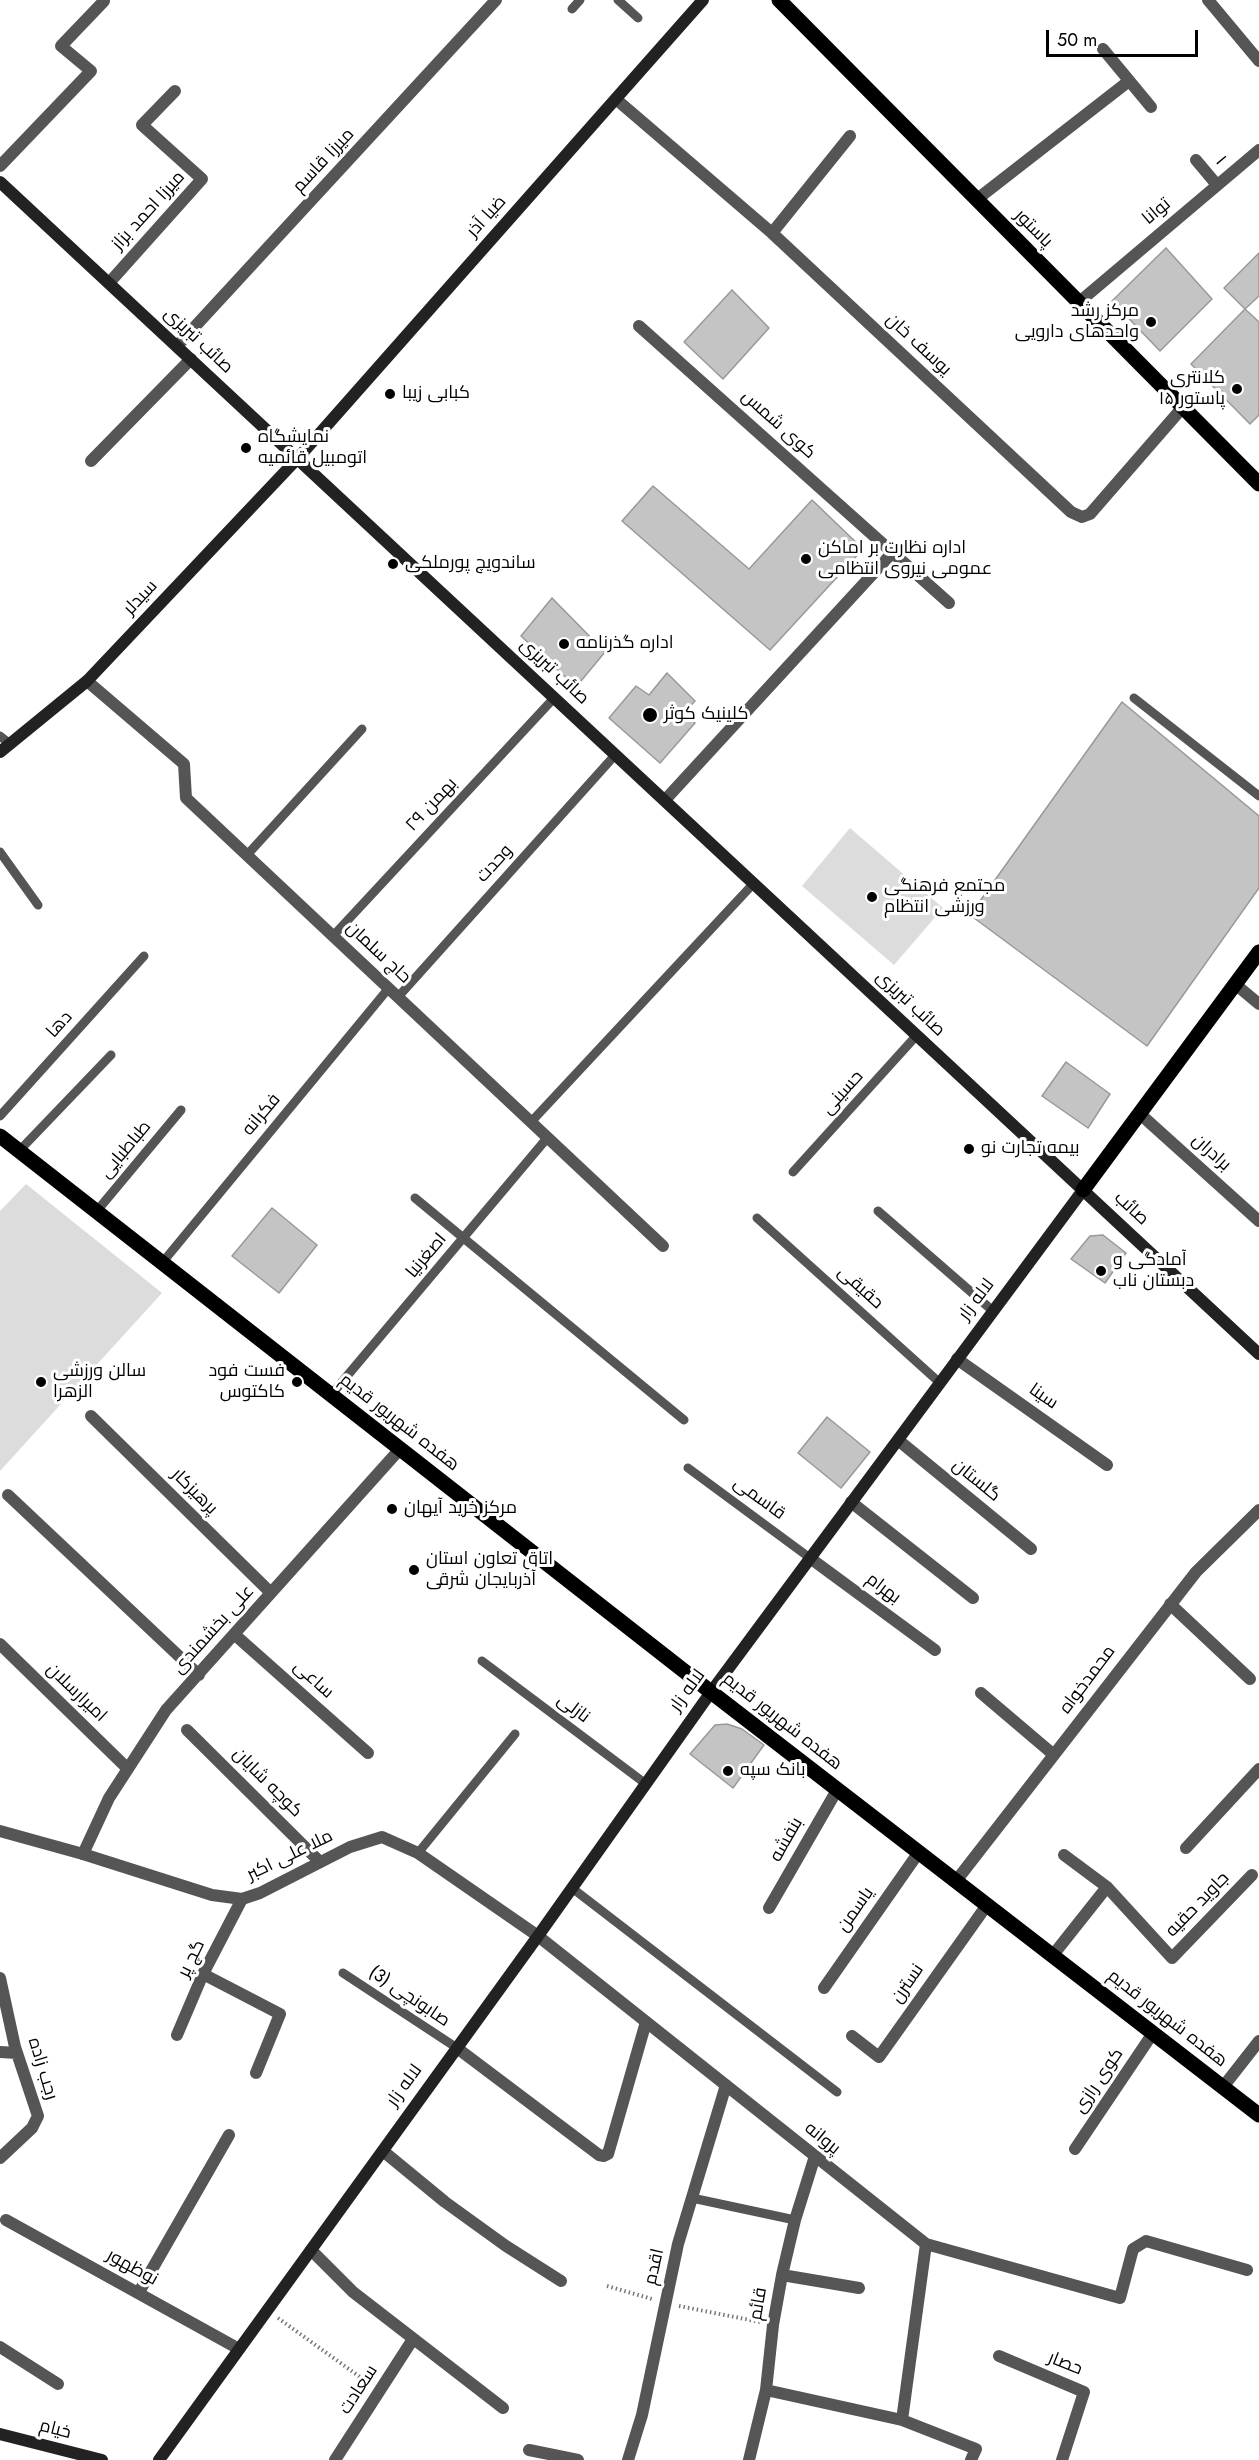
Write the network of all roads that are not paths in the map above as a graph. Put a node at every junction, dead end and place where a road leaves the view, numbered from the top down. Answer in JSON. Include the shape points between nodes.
{"nodes":[{"id":1,"x":496,"y":0,"type":"edge"},
{"id":2,"x":580,"y":0,"type":"edge"},
{"id":3,"x":618,"y":0,"type":"edge"},
{"id":4,"x":703,"y":0,"type":"edge"},
{"id":5,"x":779,"y":0,"type":"edge"},
{"id":6,"x":1208,"y":0,"type":"edge"},
{"id":7,"x":104,"y":1,"type":"edge"},
{"id":8,"x":572,"y":9,"type":"dead end"},
{"id":9,"x":638,"y":18,"type":"dead end"},
{"id":10,"x":1103,"y":50,"type":"dead end"},
{"id":11,"x":1259,"y":61,"type":"edge"},
{"id":12,"x":1130,"y":81,"type":"junction"},
{"id":13,"x":175,"y":91,"type":"dead end"},
{"id":14,"x":617,"y":100,"type":"junction"},
{"id":15,"x":1151,"y":107,"type":"dead end"},
{"id":16,"x":850,"y":136,"type":"dead end"},
{"id":17,"x":1259,"y":150,"type":"edge"},
{"id":18,"x":1196,"y":160,"type":"dead end"},
{"id":19,"x":0,"y":166,"type":"edge"},
{"id":20,"x":0,"y":182,"type":"edge"},
{"id":21,"x":1217,"y":185,"type":"junction"},
{"id":22,"x":976,"y":200,"type":"junction"},
{"id":23,"x":772,"y":233,"type":"junction"},
{"id":24,"x":109,"y":283,"type":"junction"},
{"id":25,"x":1078,"y":303,"type":"junction"},
{"id":26,"x":639,"y":326,"type":"dead end"},
{"id":27,"x":177,"y":346,"type":"junction"},
{"id":28,"x":191,"y":359,"type":"junction"},
{"id":29,"x":1182,"y":407,"type":"junction"},
{"id":30,"x":298,"y":458,"type":"junction"},
{"id":31,"x":91,"y":461,"type":"dead end"},
{"id":32,"x":1259,"y":484,"type":"edge"},
{"id":33,"x":893,"y":552,"type":"junction"},
{"id":34,"x":949,"y":603,"type":"dead end"},
{"id":35,"x":87,"y":681,"type":"junction"},
{"id":36,"x":555,"y":698,"type":"junction"},
{"id":37,"x":1134,"y":698,"type":"dead end"},
{"id":38,"x":362,"y":729,"type":"dead end"},
{"id":39,"x":3,"y":744,"type":"edge"},
{"id":40,"x":615,"y":754,"type":"junction"},
{"id":41,"x":1259,"y":796,"type":"edge"},
{"id":42,"x":665,"y":800,"type":"junction"},
{"id":43,"x":0,"y":852,"type":"edge"},
{"id":44,"x":247,"y":855,"type":"junction"},
{"id":45,"x":754,"y":883,"type":"junction"},
{"id":46,"x":38,"y":904,"type":"dead end"},
{"id":47,"x":333,"y":936,"type":"junction"},
{"id":48,"x":1259,"y":952,"type":"edge"},
{"id":49,"x":144,"y":956,"type":"dead end"},
{"id":50,"x":1235,"y":984,"type":"junction"},
{"id":51,"x":393,"y":993,"type":"junction"},
{"id":52,"x":1259,"y":1004,"type":"edge"},
{"id":53,"x":917,"y":1035,"type":"junction"},
{"id":54,"x":111,"y":1055,"type":"dead end"},
{"id":55,"x":181,"y":1110,"type":"dead end"},
{"id":56,"x":1139,"y":1113,"type":"junction"},
{"id":57,"x":0,"y":1116,"type":"edge"},
{"id":58,"x":531,"y":1122,"type":"junction"},
{"id":59,"x":0,"y":1136,"type":"edge"},
{"id":60,"x":548,"y":1137,"type":"junction"},
{"id":61,"x":19,"y":1151,"type":"junction"},
{"id":62,"x":794,"y":1172,"type":"dead end"},
{"id":63,"x":1083,"y":1190,"type":"junction"},
{"id":64,"x":415,"y":1198,"type":"dead end"},
{"id":65,"x":878,"y":1211,"type":"dead end"},
{"id":66,"x":96,"y":1212,"type":"junction"},
{"id":67,"x":757,"y":1218,"type":"dead end"},
{"id":68,"x":1259,"y":1221,"type":"edge"},
{"id":69,"x":463,"y":1238,"type":"junction"},
{"id":70,"x":663,"y":1246,"type":"dead end"},
{"id":71,"x":162,"y":1263,"type":"junction"},
{"id":72,"x":993,"y":1311,"type":"junction"},
{"id":73,"x":1256,"y":1346,"type":"edge"},
{"id":74,"x":957,"y":1359,"type":"junction"},
{"id":75,"x":940,"y":1383,"type":"junction"},
{"id":76,"x":332,"y":1395,"type":"junction"},
{"id":77,"x":91,"y":1416,"type":"dead end"},
{"id":78,"x":684,"y":1420,"type":"dead end"},
{"id":79,"x":898,"y":1440,"type":"junction"},
{"id":80,"x":400,"y":1449,"type":"junction"},
{"id":81,"x":1107,"y":1465,"type":"dead end"},
{"id":82,"x":688,"y":1468,"type":"dead end"},
{"id":83,"x":8,"y":1495,"type":"dead end"},
{"id":84,"x":851,"y":1502,"type":"junction"},
{"id":85,"x":1259,"y":1510,"type":"edge"},
{"id":86,"x":1031,"y":1549,"type":"dead end"},
{"id":87,"x":810,"y":1558,"type":"junction"},
{"id":88,"x":271,"y":1593,"type":"junction"},
{"id":89,"x":973,"y":1598,"type":"dead end"},
{"id":90,"x":1170,"y":1604,"type":"junction"},
{"id":91,"x":234,"y":1634,"type":"junction"},
{"id":92,"x":0,"y":1644,"type":"edge"},
{"id":93,"x":935,"y":1650,"type":"dead end"},
{"id":94,"x":482,"y":1661,"type":"dead end"},
{"id":95,"x":199,"y":1675,"type":"junction"},
{"id":96,"x":1250,"y":1679,"type":"dead end"},
{"id":97,"x":711,"y":1692,"type":"junction"},
{"id":98,"x":981,"y":1693,"type":"dead end"},
{"id":99,"x":188,"y":1730,"type":"dead end"},
{"id":100,"x":515,"y":1734,"type":"dead end"},
{"id":101,"x":368,"y":1753,"type":"dead end"},
{"id":102,"x":1054,"y":1755,"type":"junction"},
{"id":103,"x":128,"y":1769,"type":"junction"},
{"id":104,"x":1259,"y":1769,"type":"edge"},
{"id":105,"x":646,"y":1784,"type":"junction"},
{"id":106,"x":837,"y":1790,"type":"junction"},
{"id":107,"x":0,"y":1831,"type":"edge"},
{"id":108,"x":1186,"y":1848,"type":"dead end"},
{"id":109,"x":418,"y":1852,"type":"junction"},
{"id":110,"x":919,"y":1852,"type":"junction"},
{"id":111,"x":83,"y":1854,"type":"junction"},
{"id":112,"x":1064,"y":1855,"type":"dead end"},
{"id":113,"x":321,"y":1862,"type":"junction"},
{"id":114,"x":1252,"y":1875,"type":"dead end"},
{"id":115,"x":956,"y":1881,"type":"junction"},
{"id":116,"x":1107,"y":1887,"type":"junction"},
{"id":117,"x":572,"y":1888,"type":"junction"},
{"id":118,"x":242,"y":1899,"type":"junction"},
{"id":119,"x":987,"y":1905,"type":"junction"},
{"id":120,"x":769,"y":1908,"type":"dead end"},
{"id":121,"x":538,"y":1936,"type":"junction"},
{"id":122,"x":1053,"y":1955,"type":"junction"},
{"id":123,"x":343,"y":1972,"type":"dead end"},
{"id":124,"x":203,"y":1974,"type":"junction"},
{"id":125,"x":0,"y":1978,"type":"edge"},
{"id":126,"x":824,"y":1988,"type":"dead end"},
{"id":127,"x":646,"y":2022,"type":"junction"},
{"id":128,"x":1153,"y":2033,"type":"junction"},
{"id":129,"x":177,"y":2035,"type":"dead end"},
{"id":130,"x":852,"y":2036,"type":"dead end"},
{"id":131,"x":1259,"y":2041,"type":"edge"},
{"id":132,"x":457,"y":2048,"type":"junction"},
{"id":133,"x":0,"y":2052,"type":"edge"},
{"id":134,"x":17,"y":2053,"type":"junction"},
{"id":135,"x":256,"y":2073,"type":"dead end"},
{"id":136,"x":726,"y":2085,"type":"junction"},
{"id":137,"x":1223,"y":2087,"type":"junction"},
{"id":138,"x":837,"y":2092,"type":"dead end"},
{"id":139,"x":1259,"y":2115,"type":"edge"},
{"id":140,"x":229,"y":2135,"type":"dead end"},
{"id":141,"x":1075,"y":2148,"type":"dead end"},
{"id":142,"x":382,"y":2151,"type":"junction"},
{"id":143,"x":815,"y":2156,"type":"junction"},
{"id":144,"x":0,"y":2158,"type":"edge"},
{"id":145,"x":692,"y":2198,"type":"junction"},
{"id":146,"x":6,"y":2220,"type":"dead end"},
{"id":147,"x":795,"y":2220,"type":"junction"},
{"id":148,"x":926,"y":2244,"type":"junction"},
{"id":149,"x":311,"y":2250,"type":"junction"},
{"id":150,"x":1247,"y":2270,"type":"dead end"},
{"id":151,"x":782,"y":2275,"type":"junction"},
{"id":152,"x":561,"y":2281,"type":"dead end"},
{"id":153,"x":859,"y":2288,"type":"dead end"},
{"id":154,"x":139,"y":2292,"type":"junction"},
{"id":155,"x":413,"y":2339,"type":"junction"},
{"id":156,"x":0,"y":2346,"type":"edge"},
{"id":157,"x":239,"y":2349,"type":"junction"},
{"id":158,"x":999,"y":2356,"type":"dead end"},
{"id":159,"x":58,"y":2384,"type":"dead end"},
{"id":160,"x":766,"y":2390,"type":"junction"},
{"id":161,"x":503,"y":2408,"type":"dead end"},
{"id":162,"x":902,"y":2420,"type":"junction"},
{"id":163,"x":0,"y":2434,"type":"edge"},
{"id":164,"x":529,"y":2450,"type":"dead end"},
{"id":165,"x":102,"y":2460,"type":"edge"},
{"id":166,"x":159,"y":2460,"type":"edge"},
{"id":167,"x":335,"y":2460,"type":"edge"},
{"id":168,"x":578,"y":2460,"type":"edge"},
{"id":169,"x":628,"y":2460,"type":"edge"},
{"id":170,"x":749,"y":2460,"type":"edge"},
{"id":171,"x":971,"y":2460,"type":"edge"},
{"id":172,"x":1062,"y":2460,"type":"edge"}],
"edges":[{"from":1,"to":27,"type":"street","name":"میرزا قاسم"},
{"from":2,"to":8,"type":"lane"},
{"from":3,"to":9,"type":"lane"},
{"from":4,"to":14,"type":"main road","name":"ضیا آذر"},
{"from":5,"to":22,"type":"main road","name":"پاستور"},
{"from":6,"to":11,"type":"street"},
{"from":7,"to":19,"type":"street","via":[[61,46],[91,71]]},
{"from":10,"to":12,"type":"street"},
{"from":12,"to":15,"type":"street"},
{"from":12,"to":22,"type":"street"},
{"from":13,"to":24,"type":"street","name":"میرزا احمد بزاز","via":[[142,125],[202,179]]},
{"from":14,"to":23,"type":"street","name":"یوسف خان"},
{"from":14,"to":30,"type":"main road","name":"ضیا آذر"},
{"from":16,"to":23,"type":"street"},
{"from":17,"to":21,"type":"street","name":"توانا"},
{"from":18,"to":21,"type":"street","name":"۱"},
{"from":20,"to":24,"type":"main road","name":"صائب تبریزی"},
{"from":21,"to":25,"type":"street","name":"توانا"},
{"from":22,"to":25,"type":"main road","name":"پاستور"},
{"from":23,"to":29,"type":"street","name":"یوسف خان","via":[[1071,512],[1082,517],[1090,514]]},
{"from":24,"to":27,"type":"main road","name":"صائب تبریزی"},
{"from":25,"to":29,"type":"main road","name":"پاستور"},
{"from":26,"to":33,"type":"street","name":"کوی شمس"},
{"from":27,"to":28,"type":"main road","name":"صائب تبریزی"},
{"from":28,"to":30,"type":"main road","name":"صائب تبریزی"},
{"from":28,"to":31,"type":"street"},
{"from":29,"to":32,"type":"main road","name":"پاستور"},
{"from":30,"to":35,"type":"main road","name":"سیدلر"},
{"from":30,"to":36,"type":"main road","name":"صائب تبریزی"},
{"from":33,"to":34,"type":"street","name":"کوی شمس"},
{"from":33,"to":42,"type":"street"},
{"from":35,"to":39,"type":"main road","name":"سیدلر"},
{"from":35,"to":44,"type":"street","name":"حاج سلمان","via":[[184,764],[186,798]]},
{"from":36,"to":40,"type":"main road","name":"صائب تبریزی"},
{"from":36,"to":47,"type":"lane","name":"۲۹ بهمن"},
{"from":37,"to":41,"type":"lane"},
{"from":38,"to":44,"type":"lane"},
{"from":40,"to":42,"type":"main road","name":"صائب تبریزی"},
{"from":40,"to":51,"type":"lane","name":"وحدت"},
{"from":42,"to":45,"type":"main road","name":"صائب تبریزی"},
{"from":43,"to":46,"type":"lane"},
{"from":44,"to":47,"type":"street","name":"حاج سلمان"},
{"from":45,"to":53,"type":"main road","name":"صائب تبریزی"},
{"from":45,"to":58,"type":"lane"},
{"from":47,"to":51,"type":"street","name":"حاج سلمان"},
{"from":48,"to":50,"type":"main road","name":"لاله زار"},
{"from":49,"to":57,"type":"lane","name":"دها"},
{"from":50,"to":52,"type":"street"},
{"from":50,"to":56,"type":"main road","name":"لاله زار"},
{"from":51,"to":58,"type":"street","name":"حاج سلمان"},
{"from":51,"to":71,"type":"lane","name":"فکرانه"},
{"from":53,"to":62,"type":"lane","name":"حسینی"},
{"from":53,"to":63,"type":"main road","name":"صائب تبریزی"},
{"from":54,"to":61,"type":"lane"},
{"from":55,"to":66,"type":"lane","name":"طباطبایی"},
{"from":56,"to":63,"type":"main road","name":"لاله زار"},
{"from":56,"to":68,"type":"street","name":"برادران"},
{"from":58,"to":60,"type":"street","name":"حاج سلمان"},
{"from":59,"to":61,"type":"main road","name":"هفده شهریور قدیم"},
{"from":60,"to":69,"type":"lane","name":"اصغرنیا"},
{"from":60,"to":70,"type":"street","name":"حاج سلمان"},
{"from":61,"to":66,"type":"main road","name":"هفده شهریور قدیم"},
{"from":63,"to":72,"type":"main road","name":"لاله زار"},
{"from":63,"to":73,"type":"main road","name":"صائب"},
{"from":64,"to":69,"type":"lane"},
{"from":65,"to":72,"type":"lane"},
{"from":66,"to":71,"type":"main road","name":"هفده شهریور قدیم"},
{"from":67,"to":75,"type":"lane","name":"حقیقی"},
{"from":69,"to":76,"type":"lane","name":"اصغرنیا"},
{"from":69,"to":78,"type":"lane"},
{"from":71,"to":76,"type":"main road","name":"هفده شهریور قدیم"},
{"from":72,"to":74,"type":"main road","name":"لاله زار"},
{"from":74,"to":75,"type":"main road","name":"لاله زار"},
{"from":74,"to":81,"type":"street","name":"سینا"},
{"from":75,"to":79,"type":"main road","name":"لاله زار"},
{"from":76,"to":80,"type":"main road","name":"هفده شهریور قدیم"},
{"from":77,"to":88,"type":"street","name":"پرهیزکار"},
{"from":79,"to":84,"type":"main road","name":"لاله زار"},
{"from":79,"to":86,"type":"street","name":"گلستان"},
{"from":80,"to":88,"type":"street","name":"علی بخشمندی"},
{"from":80,"to":97,"type":"main road","name":"هفده شهریور قدیم"},
{"from":82,"to":87,"type":"lane","name":"قاسمی"},
{"from":83,"to":95,"type":"street"},
{"from":84,"to":87,"type":"main road","name":"لاله زار"},
{"from":84,"to":89,"type":"street"},
{"from":85,"to":90,"type":"street","name":"محمدخواه","via":[[1196,1572]]},
{"from":87,"to":93,"type":"street","name":"بهرام"},
{"from":87,"to":97,"type":"main road","name":"لاله زار"},
{"from":88,"to":91,"type":"street","name":"علی بخشمندی"},
{"from":90,"to":96,"type":"street"},
{"from":90,"to":102,"type":"street","name":"محمدخواه"},
{"from":91,"to":95,"type":"street","name":"علی بخشمندی"},
{"from":91,"to":101,"type":"street","name":"ساعی"},
{"from":92,"to":103,"type":"street","name":"امیرارسلان"},
{"from":94,"to":105,"type":"lane","name":"نازلی"},
{"from":95,"to":103,"type":"street","name":"علی بخشمندی","via":[[166,1710]]},
{"from":97,"to":105,"type":"main road","name":"لاله زار"},
{"from":97,"to":106,"type":"main road","name":"هفده شهریور قدیم"},
{"from":98,"to":102,"type":"street"},
{"from":99,"to":113,"type":"street","name":"کوچه شایان"},
{"from":100,"to":109,"type":"lane"},
{"from":102,"to":115,"type":"street","name":"محمدخواه"},
{"from":103,"to":111,"type":"street","name":"علی بخشمندی","via":[[109,1798]]},
{"from":104,"to":108,"type":"street"},
{"from":105,"to":117,"type":"main road","name":"لاله زار"},
{"from":106,"to":110,"type":"main road","name":"هفده شهریور قدیم"},
{"from":106,"to":120,"type":"street","name":"بنفشه"},
{"from":107,"to":111,"type":"street","name":"ملا علی اکبر"},
{"from":109,"to":113,"type":"street","name":"ملا علی اکبر","via":[[382,1837]]},
{"from":109,"to":121,"type":"street","name":"ملا علی اکبر"},
{"from":110,"to":115,"type":"main road","name":"هفده شهریور قدیم"},
{"from":110,"to":126,"type":"street","name":"یاسمن"},
{"from":111,"to":118,"type":"street","name":"ملا علی اکبر","via":[[212,1895]]},
{"from":112,"to":116,"type":"street"},
{"from":113,"to":118,"type":"street","name":"ملا علی اکبر"},
{"from":114,"to":116,"type":"street","name":"جاوید حقیه","via":[[1172,1958]]},
{"from":115,"to":119,"type":"main road","name":"هفده شهریور قدیم"},
{"from":116,"to":122,"type":"street"},
{"from":117,"to":121,"type":"main road","name":"لاله زار"},
{"from":117,"to":138,"type":"lane"},
{"from":118,"to":124,"type":"street","name":"گچ پر"},
{"from":119,"to":122,"type":"main road","name":"هفده شهریور قدیم"},
{"from":119,"to":130,"type":"street","name":"نسترن","via":[[879,2057]]},
{"from":121,"to":127,"type":"street","name":"پروانه"},
{"from":121,"to":132,"type":"main road","name":"لاله زار"},
{"from":122,"to":128,"type":"main road","name":"هفده شهریور قدیم"},
{"from":123,"to":132,"type":"lane","name":"صابونچی (3)"},
{"from":124,"to":129,"type":"street","name":"گچ پر"},
{"from":124,"to":135,"type":"street","via":[[280,2014]]},
{"from":125,"to":134,"type":"street","name":"رجب زاده"},
{"from":127,"to":132,"type":"street","via":[[608,2154],[604,2156]]},
{"from":127,"to":136,"type":"street","name":"پروانه"},
{"from":128,"to":137,"type":"main road","name":"هفده شهریور قدیم"},
{"from":128,"to":141,"type":"street","name":"کوی رازی"},
{"from":131,"to":137,"type":"street"},
{"from":132,"to":142,"type":"main road","name":"لاله زار"},
{"from":133,"to":134,"type":"street"},
{"from":134,"to":144,"type":"street","name":"رجب زاده","via":[[38,2116],[32,2128]]},
{"from":136,"to":143,"type":"street","name":"پروانه"},
{"from":136,"to":145,"type":"street","name":"اقدم"},
{"from":137,"to":139,"type":"main road","name":"هفده شهریور قدیم"},
{"from":140,"to":154,"type":"street"},
{"from":142,"to":149,"type":"main road","name":"لاله زار"},
{"from":142,"to":152,"type":"street","via":[[445,2202]]},
{"from":143,"to":147,"type":"street","name":"قائم"},
{"from":143,"to":148,"type":"street","name":"پروانه"},
{"from":145,"to":147,"type":"lane"},
{"from":145,"to":169,"type":"street","name":"اقدم"},
{"from":146,"to":154,"type":"street","name":"نوظهور"},
{"from":147,"to":151,"type":"street","name":"قائم"},
{"from":148,"to":150,"type":"street","name":"پروانه","via":[[1120,2298],[1133,2249],[1146,2241]]},
{"from":148,"to":162,"type":"street"},
{"from":149,"to":155,"type":"street","via":[[353,2292]]},
{"from":149,"to":157,"type":"main road","name":"لاله زار"},
{"from":151,"to":153,"type":"street"},
{"from":151,"to":160,"type":"street","name":"قائم"},
{"from":154,"to":157,"type":"street","name":"نوظهور"},
{"from":155,"to":161,"type":"street"},
{"from":155,"to":167,"type":"street","name":"سعادت"},
{"from":156,"to":159,"type":"street"},
{"from":157,"to":166,"type":"main road","name":"لاله زار"},
{"from":158,"to":172,"type":"street","name":"حصار","via":[[1084,2392]]},
{"from":160,"to":162,"type":"street"},
{"from":160,"to":170,"type":"street","name":"قائم"},
{"from":162,"to":171,"type":"street","via":[[976,2449]]},
{"from":163,"to":165,"type":"main road","name":"خیام"},
{"from":164,"to":168,"type":"street"}]}
